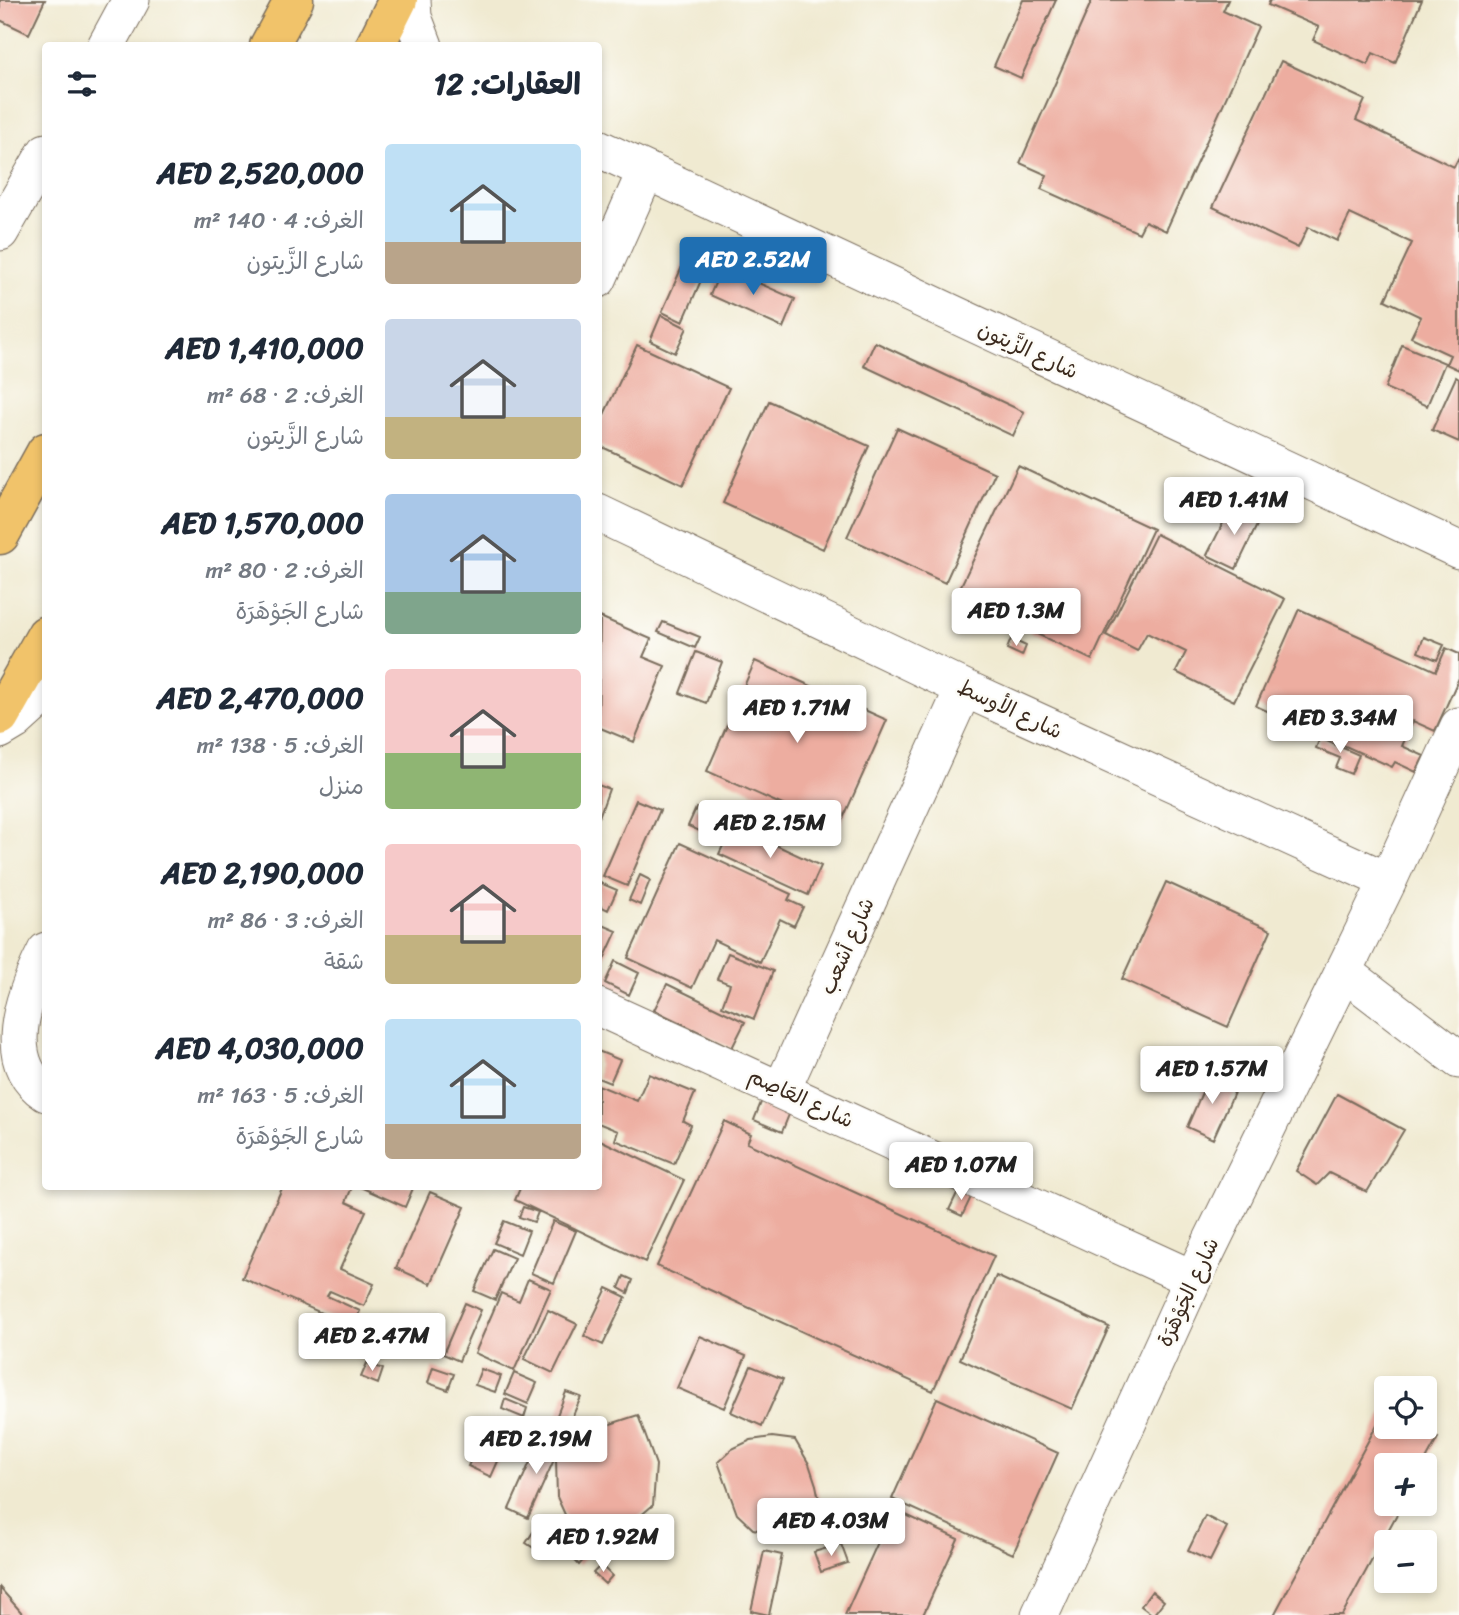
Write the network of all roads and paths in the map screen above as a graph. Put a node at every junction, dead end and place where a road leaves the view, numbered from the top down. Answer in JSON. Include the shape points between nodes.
{"nodes":[{"id":1,"x":131,"y":0,"type":"edge"},
{"id":2,"x":293,"y":0,"type":"edge"},
{"id":3,"x":398,"y":0,"type":"edge"},
{"id":4,"x":412,"y":0,"type":"edge"},
{"id":5,"x":108,"y":42,"type":"edge"},
{"id":6,"x":271,"y":42,"type":"edge"},
{"id":7,"x":377,"y":42,"type":"edge"},
{"id":8,"x":423,"y":42,"type":"edge"},
{"id":9,"x":602,"y":150,"type":"edge"},
{"id":10,"x":42,"y":159,"type":"edge"},
{"id":11,"x":646,"y":171,"type":"junction"},
{"id":12,"x":0,"y":233,"type":"edge"},
{"id":13,"x":602,"y":270,"type":"edge"},
{"id":14,"x":42,"y":459,"type":"edge"},
{"id":15,"x":602,"y":515,"type":"edge"},
{"id":16,"x":0,"y":535,"type":"edge"},
{"id":17,"x":1459,"y":550,"type":"edge"},
{"id":18,"x":42,"y":642,"type":"edge"},
{"id":19,"x":964,"y":688,"type":"junction"},
{"id":20,"x":42,"y":697,"type":"edge"},
{"id":21,"x":0,"y":716,"type":"edge"},
{"id":22,"x":1459,"y":726,"type":"edge"},
{"id":23,"x":0,"y":730,"type":"edge"},
{"id":24,"x":1388,"y":881,"type":"junction"},
{"id":25,"x":42,"y":959,"type":"edge"},
{"id":26,"x":1343,"y":971,"type":"junction"},
{"id":27,"x":602,"y":1009,"type":"edge"},
{"id":28,"x":1459,"y":1060,"type":"edge"},
{"id":29,"x":782,"y":1089,"type":"junction"},
{"id":30,"x":42,"y":1090,"type":"edge"},
{"id":31,"x":1193,"y":1279,"type":"junction"},
{"id":32,"x":1040,"y":1615,"type":"edge"}],
"edges":[{"from":1,"to":5,"type":"street"},
{"from":2,"to":6,"type":"main road"},
{"from":3,"to":7,"type":"main road"},
{"from":4,"to":8,"type":"street"},
{"from":9,"to":11,"type":"street","name":"شارع الزَّيتون"},
{"from":10,"to":12,"type":"street"},
{"from":11,"to":13,"type":"street"},
{"from":11,"to":17,"type":"street","name":"شارع الزَّيتون"},
{"from":14,"to":16,"type":"main road"},
{"from":15,"to":19,"type":"street","name":"شارع الأوسط"},
{"from":18,"to":21,"type":"main road"},
{"from":19,"to":24,"type":"street","name":"شارع الأوسط"},
{"from":19,"to":29,"type":"street","name":"شارع أشعب"},
{"from":20,"to":23,"type":"street"},
{"from":22,"to":24,"type":"street","name":"شارع الجَوْهَرَة"},
{"from":24,"to":26,"type":"street","name":"شارع الجَوْهَرَة"},
{"from":25,"to":30,"type":"street","via":[[9,1022],[7,1042],[21,1077]]},
{"from":26,"to":28,"type":"street"},
{"from":26,"to":31,"type":"street","name":"شارع الجَوْهَرَة"},
{"from":27,"to":29,"type":"street","name":"شارع العَاصِم"},
{"from":29,"to":31,"type":"street","name":"شارع العَاصِم"},
{"from":31,"to":32,"type":"street","name":"شارع الجَوْهَرَة"}]}
